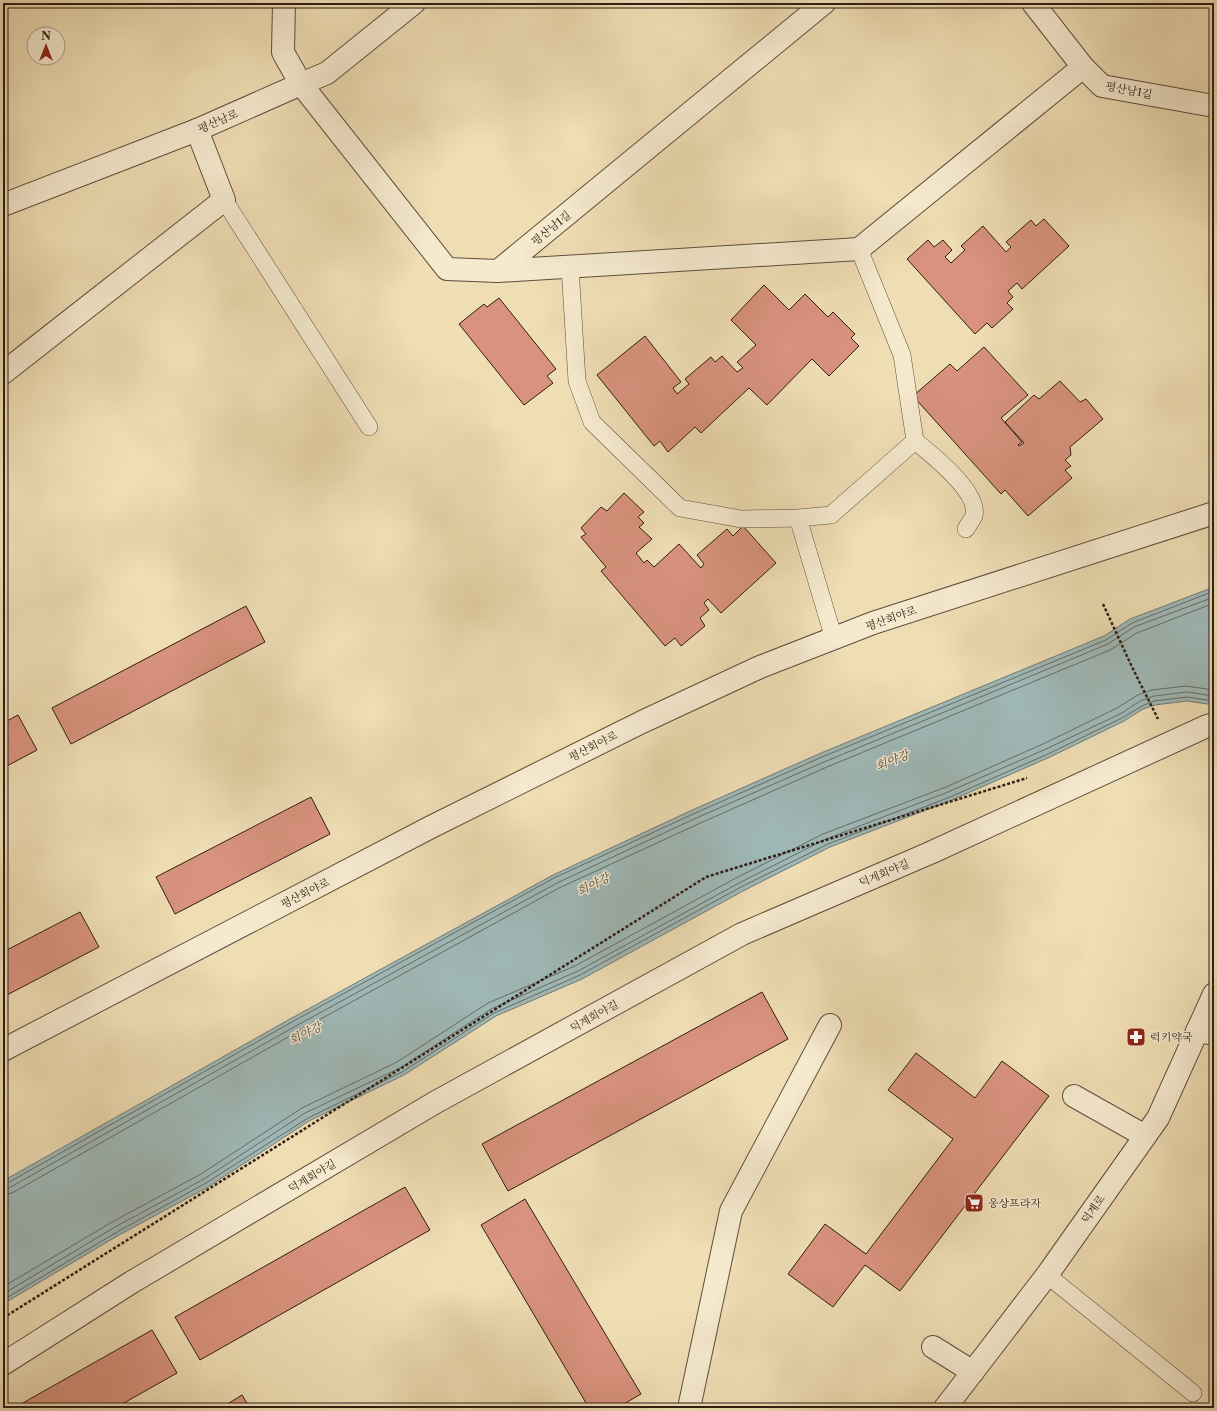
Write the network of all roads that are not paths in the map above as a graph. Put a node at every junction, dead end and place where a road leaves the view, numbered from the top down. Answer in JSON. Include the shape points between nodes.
{"nodes":[{"id":1,"x":284,"y":3,"type":"edge"},
{"id":2,"x":414,"y":3,"type":"edge"},
{"id":3,"x":824,"y":3,"type":"edge"},
{"id":4,"x":1033,"y":3,"type":"edge"},
{"id":5,"x":1083,"y":67,"type":"junction"},
{"id":6,"x":301,"y":84,"type":"junction"},
{"id":7,"x":1214,"y":106,"type":"edge"},
{"id":8,"x":197,"y":130,"type":"junction"},
{"id":9,"x":224,"y":200,"type":"junction"},
{"id":10,"x":3,"y":205,"type":"edge"},
{"id":11,"x":859,"y":249,"type":"junction"},
{"id":12,"x":570,"y":267,"type":"junction"},
{"id":13,"x":498,"y":271,"type":"junction"},
{"id":14,"x":3,"y":373,"type":"edge"},
{"id":15,"x":369,"y":427,"type":"dead end"},
{"id":16,"x":915,"y":441,"type":"junction"},
{"id":17,"x":1214,"y":513,"type":"edge"},
{"id":18,"x":798,"y":518,"type":"junction"},
{"id":19,"x":966,"y":529,"type":"dead end"},
{"id":20,"x":834,"y":639,"type":"junction"},
{"id":21,"x":1214,"y":724,"type":"edge"},
{"id":22,"x":1214,"y":994,"type":"edge"},
{"id":23,"x":830,"y":1025,"type":"dead end"},
{"id":24,"x":1206,"y":1032,"type":"edge"},
{"id":25,"x":3,"y":1050,"type":"edge"},
{"id":26,"x":1074,"y":1096,"type":"dead end"},
{"id":27,"x":1145,"y":1136,"type":"junction"},
{"id":28,"x":1047,"y":1275,"type":"junction"},
{"id":29,"x":933,"y":1347,"type":"dead end"},
{"id":30,"x":3,"y":1364,"type":"edge"},
{"id":31,"x":973,"y":1372,"type":"junction"},
{"id":32,"x":1194,"y":1393,"type":"dead end"},
{"id":33,"x":688,"y":1408,"type":"edge"},
{"id":34,"x":945,"y":1408,"type":"edge"}],
"edges":[{"from":1,"to":6,"type":"street","via":[[283,52]]},
{"from":2,"to":6,"type":"street","name":"평산남로","via":[[327,73]]},
{"from":3,"to":13,"type":"street","name":"평산남1길"},
{"from":4,"to":5,"type":"street","name":"평산남1길"},
{"from":5,"to":7,"type":"street","name":"평산남1길","via":[[1102,86]]},
{"from":5,"to":11,"type":"street"},
{"from":6,"to":8,"type":"street","name":"평산남로"},
{"from":6,"to":13,"type":"street","via":[[447,269]]},
{"from":8,"to":9,"type":"street"},
{"from":8,"to":10,"type":"street","name":"평산남로"},
{"from":9,"to":14,"type":"street"},
{"from":9,"to":15,"type":"lane"},
{"from":11,"to":12,"type":"street"},
{"from":11,"to":16,"type":"lane","via":[[902,355]]},
{"from":12,"to":13,"type":"street"},
{"from":12,"to":18,"type":"lane","via":[[577,381],[592,422],[680,508],[741,519]]},
{"from":16,"to":18,"type":"lane","via":[[831,515]]},
{"from":16,"to":19,"type":"lane","via":[[969,493],[974,515]]},
{"from":17,"to":20,"type":"street","name":"평산회야로","via":[[873,623]]},
{"from":18,"to":20,"type":"lane"},
{"from":20,"to":25,"type":"street","name":"평산회야로","via":[[760,667],[642,722],[431,827]]},
{"from":21,"to":30,"type":"street","name":"덕계회야길","via":[[930,853],[742,934],[436,1102],[132,1282]]},
{"from":22,"to":24,"type":"street","name":"덕계로"},
{"from":23,"to":33,"type":"street","via":[[731,1211]]},
{"from":24,"to":27,"type":"street","name":"덕계로","via":[[1158,1118]]},
{"from":26,"to":27,"type":"street"},
{"from":27,"to":28,"type":"street","name":"덕계로"},
{"from":28,"to":31,"type":"street","name":"덕계로"},
{"from":28,"to":32,"type":"lane"},
{"from":29,"to":31,"type":"street"},
{"from":31,"to":34,"type":"street","name":"덕계로"}]}
